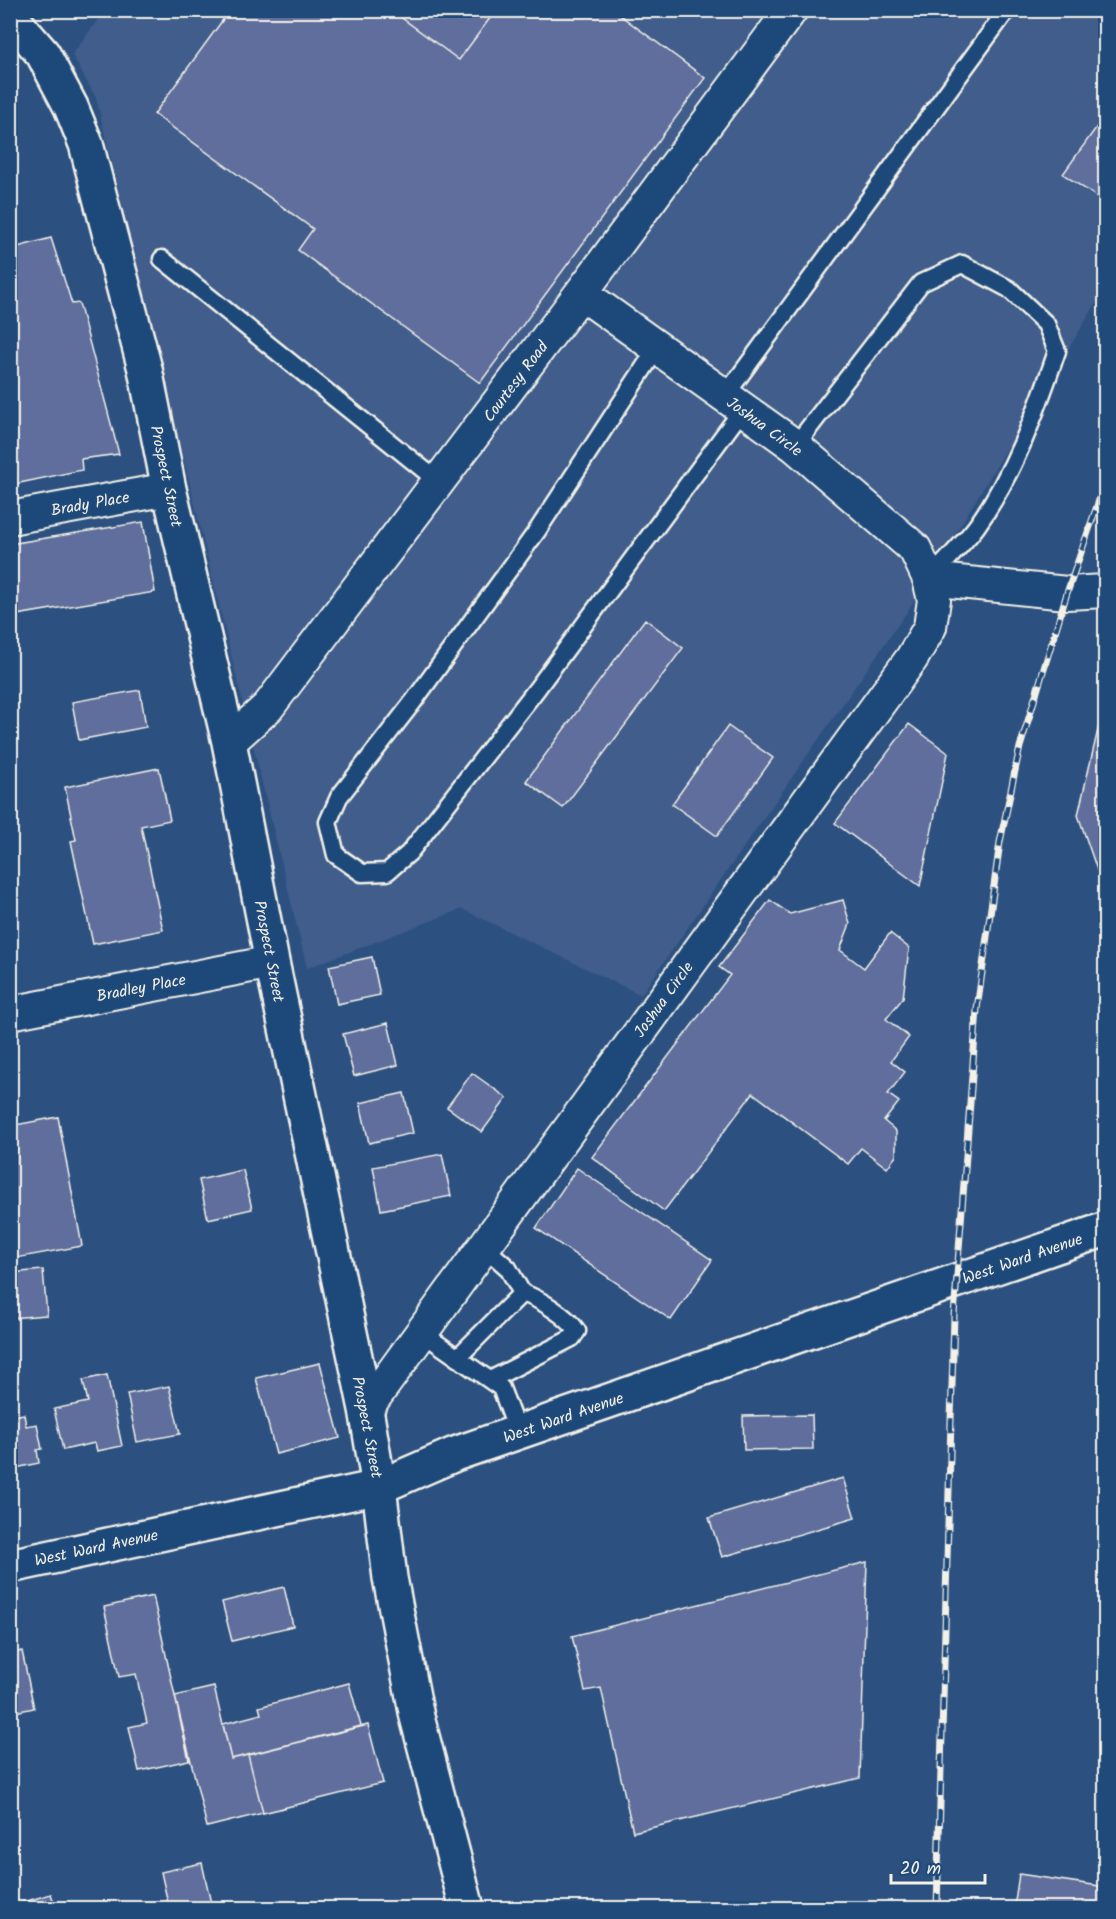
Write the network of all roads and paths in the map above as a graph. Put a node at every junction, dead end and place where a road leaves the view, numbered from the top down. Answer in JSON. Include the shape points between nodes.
{"nodes":[{"id":1,"x":791,"y":10,"type":"edge"},
{"id":2,"x":1007,"y":10,"type":"edge"},
{"id":3,"x":10,"y":16,"type":"edge"},
{"id":4,"x":162,"y":259,"type":"dead end"},
{"id":5,"x":581,"y":294,"type":"junction"},
{"id":6,"x":657,"y":348,"type":"junction"},
{"id":7,"x":734,"y":402,"type":"junction"},
{"id":8,"x":795,"y":446,"type":"junction"},
{"id":9,"x":439,"y":482,"type":"junction"},
{"id":10,"x":168,"y":489,"type":"junction"},
{"id":11,"x":10,"y":518,"type":"edge"},
{"id":12,"x":929,"y":579,"type":"junction"},
{"id":13,"x":1106,"y":591,"type":"edge"},
{"id":14,"x":229,"y":741,"type":"junction"},
{"id":15,"x":272,"y":962,"type":"junction"},
{"id":16,"x":10,"y":1013,"type":"edge"},
{"id":17,"x":1106,"y":1229,"type":"edge"},
{"id":18,"x":483,"y":1246,"type":"junction"},
{"id":19,"x":522,"y":1293,"type":"junction"},
{"id":20,"x":421,"y":1332,"type":"junction"},
{"id":21,"x":456,"y":1359,"type":"junction"},
{"id":22,"x":490,"y":1380,"type":"junction"},
{"id":23,"x":366,"y":1408,"type":"junction"},
{"id":24,"x":518,"y":1432,"type":"junction"},
{"id":25,"x":379,"y":1487,"type":"junction"},
{"id":26,"x":10,"y":1566,"type":"edge"},
{"id":27,"x":467,"y":1908,"type":"edge"}],
"edges":[{"from":1,"to":5,"type":"street","name":"Courtesy Road"},
{"from":2,"to":7,"type":"lane"},
{"from":3,"to":10,"type":"street","name":"Prospect Street","via":[[43,54],[86,144],[145,369]]},
{"from":4,"to":9,"type":"lane"},
{"from":5,"to":6,"type":"street","name":"Joshua Circle"},
{"from":5,"to":9,"type":"street","name":"Courtesy Road"},
{"from":6,"to":7,"type":"street","name":"Joshua Circle"},
{"from":6,"to":7,"type":"lane","via":[[537,531],[339,797],[328,822],[336,855],[362,873],[387,872],[409,853],[536,690]]},
{"from":7,"to":8,"type":"street","name":"Joshua Circle"},
{"from":8,"to":12,"type":"street","name":"Joshua Circle","via":[[915,549]]},
{"from":8,"to":12,"type":"lane","via":[[921,283],[962,264],[1009,289],[1046,324],[1057,351],[1038,406],[1004,480],[976,527]]},
{"from":9,"to":14,"type":"street","name":"Courtesy Road","via":[[268,706]]},
{"from":10,"to":11,"type":"street","name":"Brady Place"},
{"from":10,"to":14,"type":"street","name":"Prospect Street"},
{"from":12,"to":13,"type":"street","via":[[1067,593]]},
{"from":12,"to":18,"type":"street","name":"Joshua Circle","via":[[934,600],[930,627],[912,658]]},
{"from":14,"to":15,"type":"street","name":"Prospect Street"},
{"from":15,"to":16,"type":"street","name":"Bradley Place"},
{"from":15,"to":23,"type":"street","name":"Prospect Street"},
{"from":17,"to":24,"type":"street","name":"West Ward Avenue"},
{"from":18,"to":19,"type":"lane","via":[[508,1268]]},
{"from":18,"to":20,"type":"street","name":"Joshua Circle"},
{"from":19,"to":21,"type":"lane"},
{"from":19,"to":22,"type":"lane","via":[[572,1323],[577,1331],[572,1338]]},
{"from":20,"to":21,"type":"lane"},
{"from":20,"to":23,"type":"street","name":"Joshua Circle"},
{"from":21,"to":22,"type":"lane"},
{"from":22,"to":24,"type":"lane","via":[[501,1388]]},
{"from":23,"to":25,"type":"street","name":"Prospect Street"},
{"from":24,"to":25,"type":"street","name":"West Ward Avenue"},
{"from":25,"to":26,"type":"street","name":"West Ward Avenue"},
{"from":25,"to":27,"type":"street","name":"Prospect Street","via":[[390,1578],[417,1717]]}]}
